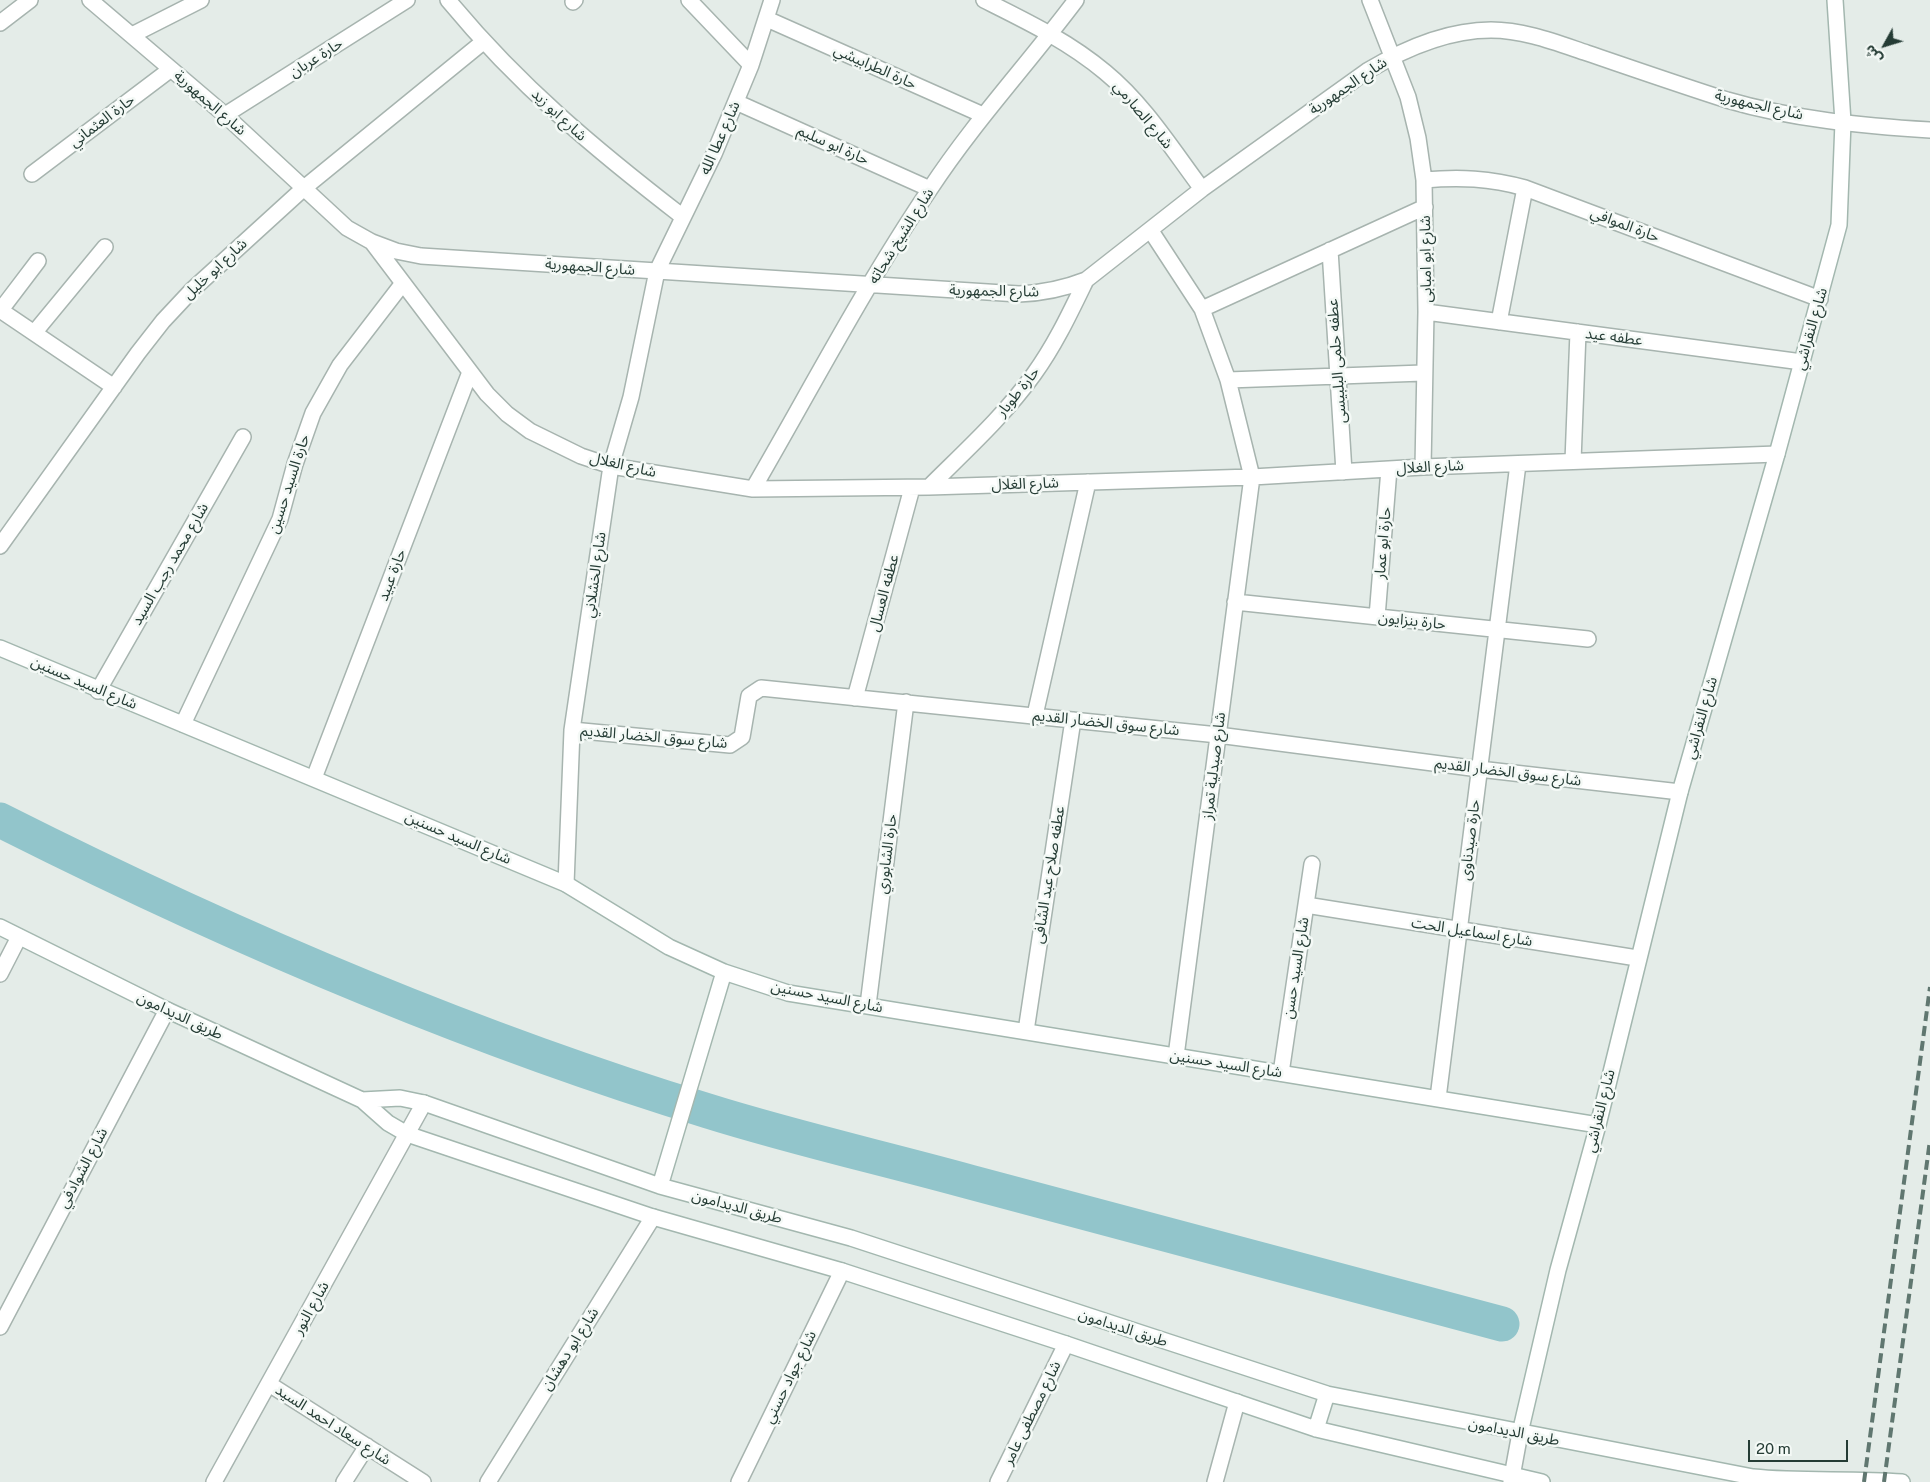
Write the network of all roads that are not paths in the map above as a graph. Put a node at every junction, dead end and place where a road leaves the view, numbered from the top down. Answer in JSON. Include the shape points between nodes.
{"nodes":[{"id":1,"x":30,"y":0,"type":"edge"},
{"id":2,"x":90,"y":0,"type":"edge"},
{"id":3,"x":201,"y":0,"type":"edge"},
{"id":4,"x":407,"y":0,"type":"edge"},
{"id":5,"x":448,"y":0,"type":"edge"},
{"id":6,"x":689,"y":0,"type":"edge"},
{"id":7,"x":772,"y":0,"type":"edge"},
{"id":8,"x":984,"y":0,"type":"edge"},
{"id":9,"x":1076,"y":0,"type":"edge"},
{"id":10,"x":1370,"y":0,"type":"edge"},
{"id":11,"x":1835,"y":0,"type":"edge"},
{"id":12,"x":767,"y":19,"type":"junction"},
{"id":13,"x":0,"y":22,"type":"edge"},
{"id":14,"x":1050,"y":34,"type":"junction"},
{"id":15,"x":132,"y":35,"type":"junction"},
{"id":16,"x":483,"y":42,"type":"junction"},
{"id":17,"x":1393,"y":56,"type":"junction"},
{"id":18,"x":751,"y":64,"type":"junction"},
{"id":19,"x":171,"y":69,"type":"junction"},
{"id":20,"x":736,"y":102,"type":"junction"},
{"id":21,"x":225,"y":115,"type":"junction"},
{"id":22,"x":983,"y":115,"type":"junction"},
{"id":23,"x":1844,"y":122,"type":"junction"},
{"id":24,"x":1930,"y":130,"type":"edge"},
{"id":25,"x":32,"y":174,"type":"dead end"},
{"id":26,"x":1424,"y":180,"type":"junction"},
{"id":27,"x":304,"y":188,"type":"junction"},
{"id":28,"x":1524,"y":188,"type":"junction"},
{"id":29,"x":930,"y":189,"type":"junction"},
{"id":30,"x":1202,"y":189,"type":"junction"},
{"id":31,"x":1425,"y":207,"type":"junction"},
{"id":32,"x":683,"y":216,"type":"junction"},
{"id":33,"x":1151,"y":231,"type":"junction"},
{"id":34,"x":372,"y":242,"type":"junction"},
{"id":35,"x":105,"y":247,"type":"dead end"},
{"id":36,"x":1330,"y":250,"type":"junction"},
{"id":37,"x":38,"y":261,"type":"dead end"},
{"id":38,"x":657,"y":271,"type":"junction"},
{"id":39,"x":1086,"y":280,"type":"junction"},
{"id":40,"x":403,"y":283,"type":"junction"},
{"id":41,"x":870,"y":286,"type":"junction"},
{"id":42,"x":1820,"y":299,"type":"junction"},
{"id":43,"x":1202,"y":309,"type":"junction"},
{"id":44,"x":0,"y":310,"type":"edge"},
{"id":45,"x":1426,"y":312,"type":"junction"},
{"id":46,"x":1499,"y":322,"type":"junction"},
{"id":47,"x":1578,"y":332,"type":"junction"},
{"id":48,"x":34,"y":333,"type":"junction"},
{"id":49,"x":1802,"y":362,"type":"junction"},
{"id":50,"x":470,"y":372,"type":"junction"},
{"id":51,"x":1423,"y":373,"type":"junction"},
{"id":52,"x":1338,"y":376,"type":"junction"},
{"id":53,"x":1228,"y":380,"type":"junction"},
{"id":54,"x":114,"y":387,"type":"junction"},
{"id":55,"x":243,"y":437,"type":"dead end"},
{"id":56,"x":1777,"y":454,"type":"junction"},
{"id":57,"x":1573,"y":461,"type":"junction"},
{"id":58,"x":1518,"y":464,"type":"junction"},
{"id":59,"x":611,"y":466,"type":"junction"},
{"id":60,"x":1423,"y":467,"type":"junction"},
{"id":61,"x":1389,"y":469,"type":"junction"},
{"id":62,"x":1344,"y":472,"type":"junction"},
{"id":63,"x":1252,"y":477,"type":"junction"},
{"id":64,"x":1088,"y":482,"type":"junction"},
{"id":65,"x":929,"y":487,"type":"junction"},
{"id":66,"x":912,"y":488,"type":"junction"},
{"id":67,"x":752,"y":490,"type":"junction"},
{"id":68,"x":0,"y":546,"type":"edge"},
{"id":69,"x":1236,"y":602,"type":"junction"},
{"id":70,"x":1377,"y":617,"type":"junction"},
{"id":71,"x":1497,"y":630,"type":"junction"},
{"id":72,"x":1588,"y":639,"type":"dead end"},
{"id":73,"x":0,"y":648,"type":"edge"},
{"id":74,"x":98,"y":690,"type":"junction"},
{"id":75,"x":855,"y":698,"type":"junction"},
{"id":76,"x":906,"y":702,"type":"junction"},
{"id":77,"x":1035,"y":715,"type":"junction"},
{"id":78,"x":1073,"y":720,"type":"junction"},
{"id":79,"x":183,"y":724,"type":"junction"},
{"id":80,"x":572,"y":730,"type":"junction"},
{"id":81,"x":1218,"y":735,"type":"junction"},
{"id":82,"x":1479,"y":769,"type":"junction"},
{"id":83,"x":314,"y":778,"type":"junction"},
{"id":84,"x":1680,"y":792,"type":"junction"},
{"id":85,"x":1312,"y":864,"type":"dead end"},
{"id":86,"x":566,"y":884,"type":"junction"},
{"id":87,"x":1306,"y":905,"type":"junction"},
{"id":88,"x":0,"y":927,"type":"edge"},
{"id":89,"x":1459,"y":930,"type":"junction"},
{"id":90,"x":19,"y":937,"type":"junction"},
{"id":91,"x":1638,"y":958,"type":"junction"},
{"id":92,"x":724,"y":972,"type":"junction"},
{"id":93,"x":0,"y":974,"type":"edge"},
{"id":94,"x":868,"y":1005,"type":"junction"},
{"id":95,"x":167,"y":1010,"type":"junction"},
{"id":96,"x":1026,"y":1030,"type":"junction"},
{"id":97,"x":1176,"y":1056,"type":"junction"},
{"id":98,"x":1281,"y":1072,"type":"junction"},
{"id":99,"x":1438,"y":1098,"type":"junction"},
{"id":100,"x":362,"y":1100,"type":"junction"},
{"id":101,"x":424,"y":1103,"type":"junction"},
{"id":102,"x":1598,"y":1125,"type":"junction"},
{"id":103,"x":407,"y":1134,"type":"junction"},
{"id":104,"x":660,"y":1186,"type":"junction"},
{"id":105,"x":653,"y":1217,"type":"junction"},
{"id":106,"x":842,"y":1271,"type":"junction"},
{"id":107,"x":0,"y":1327,"type":"edge"},
{"id":108,"x":1066,"y":1344,"type":"junction"},
{"id":109,"x":269,"y":1384,"type":"junction"},
{"id":110,"x":1327,"y":1394,"type":"junction"},
{"id":111,"x":1237,"y":1402,"type":"junction"},
{"id":112,"x":1316,"y":1429,"type":"junction"},
{"id":113,"x":1520,"y":1433,"type":"junction"},
{"id":114,"x":366,"y":1446,"type":"junction"},
{"id":115,"x":1511,"y":1479,"type":"edge"},
{"id":116,"x":214,"y":1482,"type":"edge"},
{"id":117,"x":344,"y":1482,"type":"edge"},
{"id":118,"x":423,"y":1482,"type":"edge"},
{"id":119,"x":488,"y":1482,"type":"edge"},
{"id":120,"x":739,"y":1482,"type":"edge"},
{"id":121,"x":998,"y":1482,"type":"edge"},
{"id":122,"x":1215,"y":1482,"type":"edge"},
{"id":123,"x":1542,"y":1482,"type":"edge"},
{"id":124,"x":1902,"y":1482,"type":"edge"}],
"edges":[{"from":1,"to":13,"type":"street"},
{"from":2,"to":15,"type":"street","name":"شارع الجمهورية"},
{"from":3,"to":15,"type":"street"},
{"from":4,"to":21,"type":"street","name":"حارة عربان"},
{"from":5,"to":16,"type":"street","name":"شارع ابو زيد"},
{"from":6,"to":18,"type":"street"},
{"from":7,"to":12,"type":"street","name":"شارع عطا الله"},
{"from":8,"to":14,"type":"street","name":"شارع الصارمي"},
{"from":9,"to":14,"type":"street","name":"شارع الشيخ شحاته"},
{"from":10,"to":17,"type":"street","name":"شارع ابو امبابى"},
{"from":11,"to":23,"type":"street","name":"شارع النقراشي"},
{"from":12,"to":18,"type":"street","name":"شارع عطا الله"},
{"from":12,"to":22,"type":"street","name":"حارة الطرابيشي"},
{"from":14,"to":22,"type":"street","name":"شارع الشيخ شحاته"},
{"from":14,"to":30,"type":"street","name":"شارع الصارمي","via":[[1099,67],[1130,96]]},
{"from":15,"to":19,"type":"street","name":"شارع الجمهورية"},
{"from":16,"to":27,"type":"street","name":"شارع ابو خليل"},
{"from":16,"to":32,"type":"street","name":"شارع ابو زيد","via":[[602,154]]},
{"from":17,"to":23,"type":"street","name":"شارع الجمهورية","via":[[1430,41],[1459,34],[1492,30],[1524,34],[1729,100]]},
{"from":17,"to":26,"type":"street","name":"شارع ابو امبابى","via":[[1418,138]]},
{"from":17,"to":30,"type":"street","name":"شارع الجمهورية","via":[[1367,71]]},
{"from":18,"to":20,"type":"street","name":"شارع عطا الله"},
{"from":19,"to":21,"type":"street","name":"شارع الجمهورية"},
{"from":19,"to":25,"type":"street","name":"حارة العثماني"},
{"from":20,"to":29,"type":"street","name":"حارة ابو سليم"},
{"from":20,"to":32,"type":"street","name":"شارع عطا الله"},
{"from":21,"to":27,"type":"street","name":"شارع الجمهورية"},
{"from":22,"to":29,"type":"street","name":"شارع الشيخ شحاته"},
{"from":23,"to":24,"type":"street","name":"شارع الجمهورية"},
{"from":23,"to":42,"type":"street","name":"شارع النقراشي","via":[[1839,225]]},
{"from":26,"to":28,"type":"street","name":"حارة الموافي","via":[[1474,178]]},
{"from":26,"to":31,"type":"street","name":"شارع ابو امبابى"},
{"from":27,"to":34,"type":"street","name":"شارع الجمهورية","via":[[347,228]]},
{"from":27,"to":54,"type":"street","name":"شارع ابو خليل","via":[[192,290],[163,321]]},
{"from":28,"to":42,"type":"street","name":"حارة الموافي"},
{"from":28,"to":46,"type":"street"},
{"from":29,"to":41,"type":"street","name":"شارع الشيخ شحاته"},
{"from":30,"to":33,"type":"street","name":"شارع الجمهورية"},
{"from":31,"to":36,"type":"street"},
{"from":31,"to":45,"type":"street","name":"شارع ابو امبابى"},
{"from":32,"to":38,"type":"street","name":"شارع عطا الله"},
{"from":33,"to":39,"type":"street","name":"شارع الجمهورية"},
{"from":33,"to":43,"type":"street"},
{"from":34,"to":38,"type":"street","name":"شارع الجمهورية","via":[[421,256]]},
{"from":34,"to":40,"type":"street","name":"شارع الغلال"},
{"from":35,"to":48,"type":"street"},
{"from":36,"to":43,"type":"street"},
{"from":36,"to":52,"type":"street","name":"عطفه حلمى البلبيسى"},
{"from":37,"to":44,"type":"street"},
{"from":38,"to":41,"type":"street","name":"شارع الجمهورية"},
{"from":38,"to":59,"type":"street","name":"شارع الخشلاني","via":[[631,397]]},
{"from":39,"to":41,"type":"street","name":"شارع الجمهورية","via":[[1049,292],[1019,294]]},
{"from":39,"to":65,"type":"street","name":"حارة طوبار","via":[[1034,374],[1000,415]]},
{"from":40,"to":50,"type":"street","name":"شارع الغلال"},
{"from":40,"to":79,"type":"street","name":"حارة السيد حسين","via":[[340,365],[313,413],[280,518]]},
{"from":41,"to":67,"type":"street","name":"شارع الشيخ شحاته"},
{"from":42,"to":49,"type":"street","name":"شارع النقراشي"},
{"from":43,"to":53,"type":"street"},
{"from":44,"to":48,"type":"street"},
{"from":45,"to":46,"type":"street","name":"عطفه عيد"},
{"from":45,"to":51,"type":"street","name":"شارع ابو امبابى"},
{"from":46,"to":47,"type":"street","name":"عطفه عيد"},
{"from":47,"to":49,"type":"street","name":"عطفه عيد"},
{"from":47,"to":57,"type":"street"},
{"from":48,"to":54,"type":"street"},
{"from":49,"to":56,"type":"street","name":"شارع النقراشي"},
{"from":50,"to":59,"type":"street","name":"شارع الغلال","via":[[507,414],[530,431],[555,445]]},
{"from":50,"to":83,"type":"street","name":"حارة عبيد"},
{"from":51,"to":52,"type":"street"},
{"from":51,"to":60,"type":"street","name":"شارع ابو امبابى"},
{"from":52,"to":53,"type":"street"},
{"from":52,"to":62,"type":"street","name":"عطفه حلمى البلبيسى"},
{"from":53,"to":63,"type":"street"},
{"from":54,"to":68,"type":"street","name":"شارع ابو خليل"},
{"from":55,"to":74,"type":"street","name":"شارع محمد رجب السيد"},
{"from":56,"to":57,"type":"street","name":"شارع الغلال"},
{"from":56,"to":84,"type":"street","name":"شارع النقراشي"},
{"from":57,"to":58,"type":"street","name":"شارع الغلال"},
{"from":58,"to":60,"type":"street","name":"شارع الغلال"},
{"from":58,"to":71,"type":"street","name":"حارة صيدناوى"},
{"from":59,"to":67,"type":"street","name":"شارع الغلال"},
{"from":59,"to":80,"type":"street","name":"شارع الخشلاني"},
{"from":60,"to":61,"type":"street","name":"شارع الغلال"},
{"from":61,"to":62,"type":"street","name":"شارع الغلال"},
{"from":61,"to":70,"type":"street","name":"حارة ابو عمار"},
{"from":62,"to":63,"type":"street","name":"شارع الغلال"},
{"from":63,"to":64,"type":"street","name":"شارع الغلال"},
{"from":63,"to":69,"type":"street","name":"شارع صيدلية تمراز"},
{"from":64,"to":65,"type":"street","name":"شارع الغلال"},
{"from":64,"to":77,"type":"street"},
{"from":65,"to":66,"type":"street","name":"شارع الغلال"},
{"from":66,"to":67,"type":"street","name":"شارع الغلال"},
{"from":66,"to":75,"type":"street","name":"عطفه العسال"},
{"from":69,"to":70,"type":"street","name":"حارة بنزايون"},
{"from":69,"to":81,"type":"street","name":"شارع صيدلية تمراز"},
{"from":70,"to":71,"type":"street","name":"حارة بنزايون"},
{"from":71,"to":72,"type":"street","name":"حارة بنزايون"},
{"from":71,"to":82,"type":"street","name":"حارة صيدناوى"},
{"from":73,"to":74,"type":"street","name":"شارع السيد حسنين"},
{"from":74,"to":79,"type":"street","name":"شارع السيد حسنين"},
{"from":75,"to":76,"type":"street","name":"شارع سوق الخضار القديم"},
{"from":75,"to":80,"type":"street","name":"شارع سوق الخضار القديم","via":[[756,689],[747,701],[742,737],[730,745]]},
{"from":76,"to":77,"type":"street","name":"شارع سوق الخضار القديم"},
{"from":76,"to":94,"type":"street","name":"حارة الشابوري"},
{"from":77,"to":78,"type":"street","name":"شارع سوق الخضار القديم"},
{"from":78,"to":81,"type":"street","name":"شارع سوق الخضار القديم"},
{"from":78,"to":96,"type":"street","name":"عطفه صلاح عبد الشافى"},
{"from":79,"to":83,"type":"street","name":"شارع السيد حسنين"},
{"from":80,"to":86,"type":"street","name":"شارع الخشلاني"},
{"from":81,"to":82,"type":"street","name":"شارع سوق الخضار القديم"},
{"from":81,"to":97,"type":"street","name":"شارع صيدلية تمراز"},
{"from":82,"to":84,"type":"street","name":"شارع سوق الخضار القديم"},
{"from":82,"to":89,"type":"street","name":"حارة صيدناوى"},
{"from":83,"to":86,"type":"street","name":"شارع السيد حسنين"},
{"from":84,"to":91,"type":"street","name":"شارع النقراشي"},
{"from":85,"to":87,"type":"street","name":"شارع السيد حسن"},
{"from":86,"to":92,"type":"street","name":"شارع السيد حسنين","via":[[668,947]]},
{"from":87,"to":89,"type":"street","name":"شارع اسماعيل الحت"},
{"from":87,"to":98,"type":"street","name":"شارع السيد حسن"},
{"from":88,"to":90,"type":"street","name":"طريق الديدامون"},
{"from":89,"to":91,"type":"street","name":"شارع اسماعيل الحت"},
{"from":89,"to":99,"type":"street","name":"حارة صيدناوى"},
{"from":90,"to":93,"type":"street"},
{"from":90,"to":95,"type":"street","name":"طريق الديدامون"},
{"from":91,"to":102,"type":"street","name":"شارع النقراشي"},
{"from":92,"to":94,"type":"street","name":"شارع السيد حسنين","via":[[788,993]]},
{"from":92,"to":104,"type":"street"},
{"from":94,"to":96,"type":"street","name":"شارع السيد حسنين"},
{"from":95,"to":100,"type":"street","name":"طريق الديدامون"},
{"from":95,"to":107,"type":"street","name":"شارع الشوادفي"},
{"from":96,"to":97,"type":"street","name":"شارع السيد حسنين"},
{"from":97,"to":98,"type":"street","name":"شارع السيد حسنين"},
{"from":98,"to":99,"type":"street","name":"شارع السيد حسنين"},
{"from":99,"to":102,"type":"street","name":"شارع السيد حسنين"},
{"from":100,"to":101,"type":"street","name":"طريق الديدامون","via":[[400,1098]]},
{"from":100,"to":103,"type":"street","name":"طريق الديدامون","via":[[388,1123]]},
{"from":101,"to":103,"type":"street","name":"شارع النور"},
{"from":101,"to":104,"type":"street","name":"طريق الديدامون"},
{"from":102,"to":113,"type":"street","name":"شارع النقراشي","via":[[1558,1270]]},
{"from":103,"to":105,"type":"street","name":"طريق الديدامون"},
{"from":103,"to":109,"type":"street","name":"شارع النور"},
{"from":104,"to":110,"type":"street","name":"طريق الديدامون","via":[[851,1238]]},
{"from":105,"to":106,"type":"street","name":"طريق الديدامون"},
{"from":105,"to":119,"type":"street","name":"شارع ابو دهشان"},
{"from":106,"to":108,"type":"street","name":"طريق الديدامون"},
{"from":106,"to":120,"type":"street","name":"شارع جواد حسني"},
{"from":108,"to":111,"type":"street","name":"طريق الديدامون"},
{"from":108,"to":121,"type":"street","name":"شارع مصطفى عامر"},
{"from":109,"to":114,"type":"street","name":"شارع سعاد احمد السيد"},
{"from":109,"to":116,"type":"street","name":"شارع النور"},
{"from":110,"to":112,"type":"street"},
{"from":110,"to":113,"type":"street","name":"طريق الديدامون"},
{"from":111,"to":112,"type":"street","name":"طريق الديدامون"},
{"from":111,"to":122,"type":"street"},
{"from":112,"to":115,"type":"street","name":"طريق الديدامون"},
{"from":113,"to":115,"type":"street","name":"شارع النقراشي"},
{"from":113,"to":124,"type":"street","name":"طريق الديدامون","via":[[1753,1477]]},
{"from":114,"to":117,"type":"street"},
{"from":114,"to":118,"type":"street","name":"شارع سعاد احمد السيد"},
{"from":115,"to":123,"type":"street","name":"طريق الديدامون"}]}
